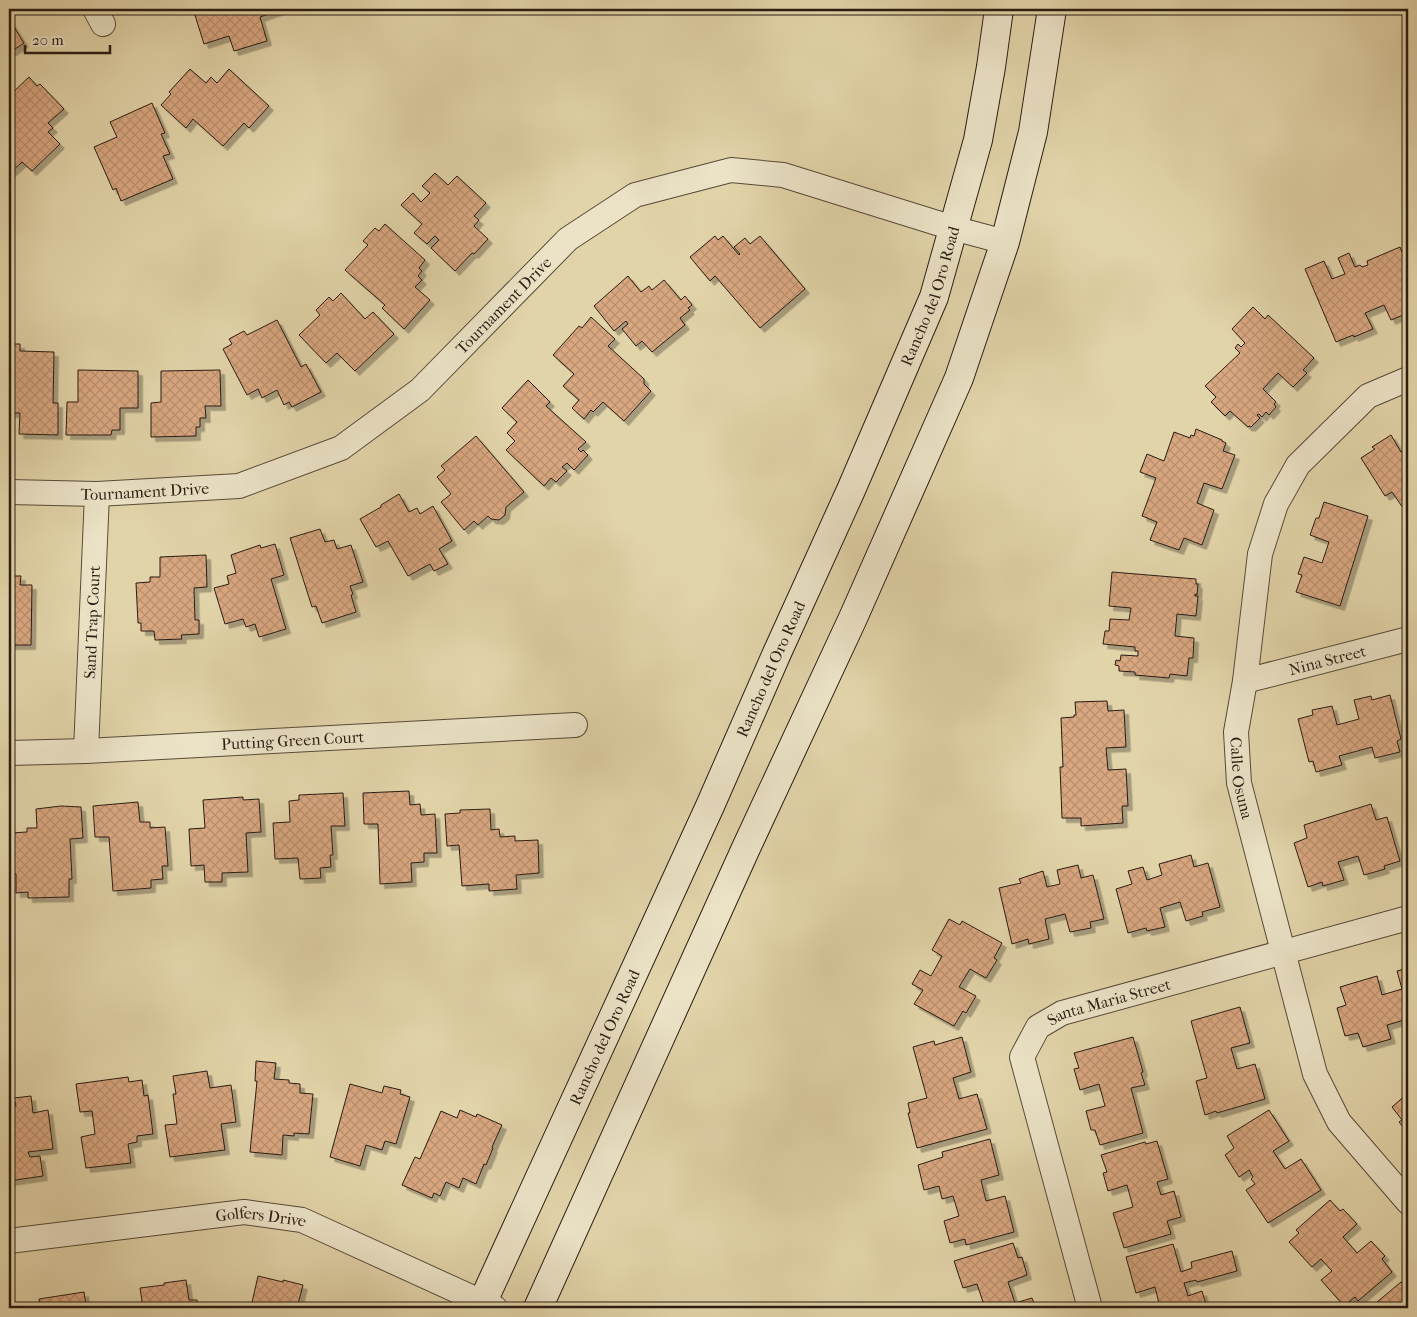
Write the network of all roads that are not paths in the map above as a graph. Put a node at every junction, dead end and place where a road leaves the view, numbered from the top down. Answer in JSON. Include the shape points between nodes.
{"nodes":[{"id":1,"x":1000,"y":9,"type":"edge"},
{"id":2,"x":1052,"y":9,"type":"edge"},
{"id":3,"x":954,"y":228,"type":"junction"},
{"id":4,"x":1005,"y":242,"type":"junction"},
{"id":5,"x":1408,"y":379,"type":"edge"},
{"id":6,"x":9,"y":492,"type":"edge"},
{"id":7,"x":97,"y":494,"type":"junction"},
{"id":8,"x":1408,"y":639,"type":"edge"},
{"id":9,"x":1245,"y":681,"type":"junction"},
{"id":10,"x":575,"y":725,"type":"dead end"},
{"id":11,"x":86,"y":751,"type":"junction"},
{"id":12,"x":9,"y":753,"type":"edge"},
{"id":13,"x":1408,"y":918,"type":"edge"},
{"id":14,"x":1284,"y":953,"type":"junction"},
{"id":15,"x":1408,"y":1202,"type":"edge"},
{"id":16,"x":9,"y":1241,"type":"edge"},
{"id":17,"x":486,"y":1306,"type":"edge"},
{"id":18,"x":538,"y":1308,"type":"edge"},
{"id":19,"x":1090,"y":1308,"type":"edge"}],
"edges":[{"from":1,"to":3,"type":"main road","name":"Rancho del Oro Road","via":[[978,140]]},
{"from":2,"to":4,"type":"main road","via":[[1033,132]]},
{"from":3,"to":4,"type":"street","name":"Tournament Drive"},
{"from":3,"to":7,"type":"street","name":"Tournament Drive","via":[[784,175],[731,170],[635,195],[568,239],[420,390],[341,448],[239,486]]},
{"from":3,"to":17,"type":"main road","name":"Rancho del Oro Road","via":[[934,297],[851,490]]},
{"from":4,"to":18,"type":"main road","via":[[959,378]]},
{"from":5,"to":9,"type":"street","name":"Calle Osuna","via":[[1368,396],[1298,465],[1276,504],[1260,554]]},
{"from":6,"to":7,"type":"street","name":"Tournament Drive"},
{"from":7,"to":11,"type":"street","name":"Sand Trap Court"},
{"from":8,"to":9,"type":"street","name":"Nina Street"},
{"from":9,"to":14,"type":"street","name":"Calle Osuna","via":[[1236,732],[1239,783]]},
{"from":10,"to":11,"type":"street","name":"Putting Green Court"},
{"from":11,"to":12,"type":"street","name":"Putting Green Court"},
{"from":13,"to":14,"type":"street","name":"Santa Maria Street"},
{"from":14,"to":15,"type":"street","name":"Calle Osuna","via":[[1315,1074],[1339,1122]]},
{"from":14,"to":19,"type":"street","name":"Santa Maria Street","via":[[1062,1013],[1038,1027],[1022,1057]]},
{"from":16,"to":17,"type":"street","name":"Golfers Drive","via":[[244,1212],[302,1220]]}]}
